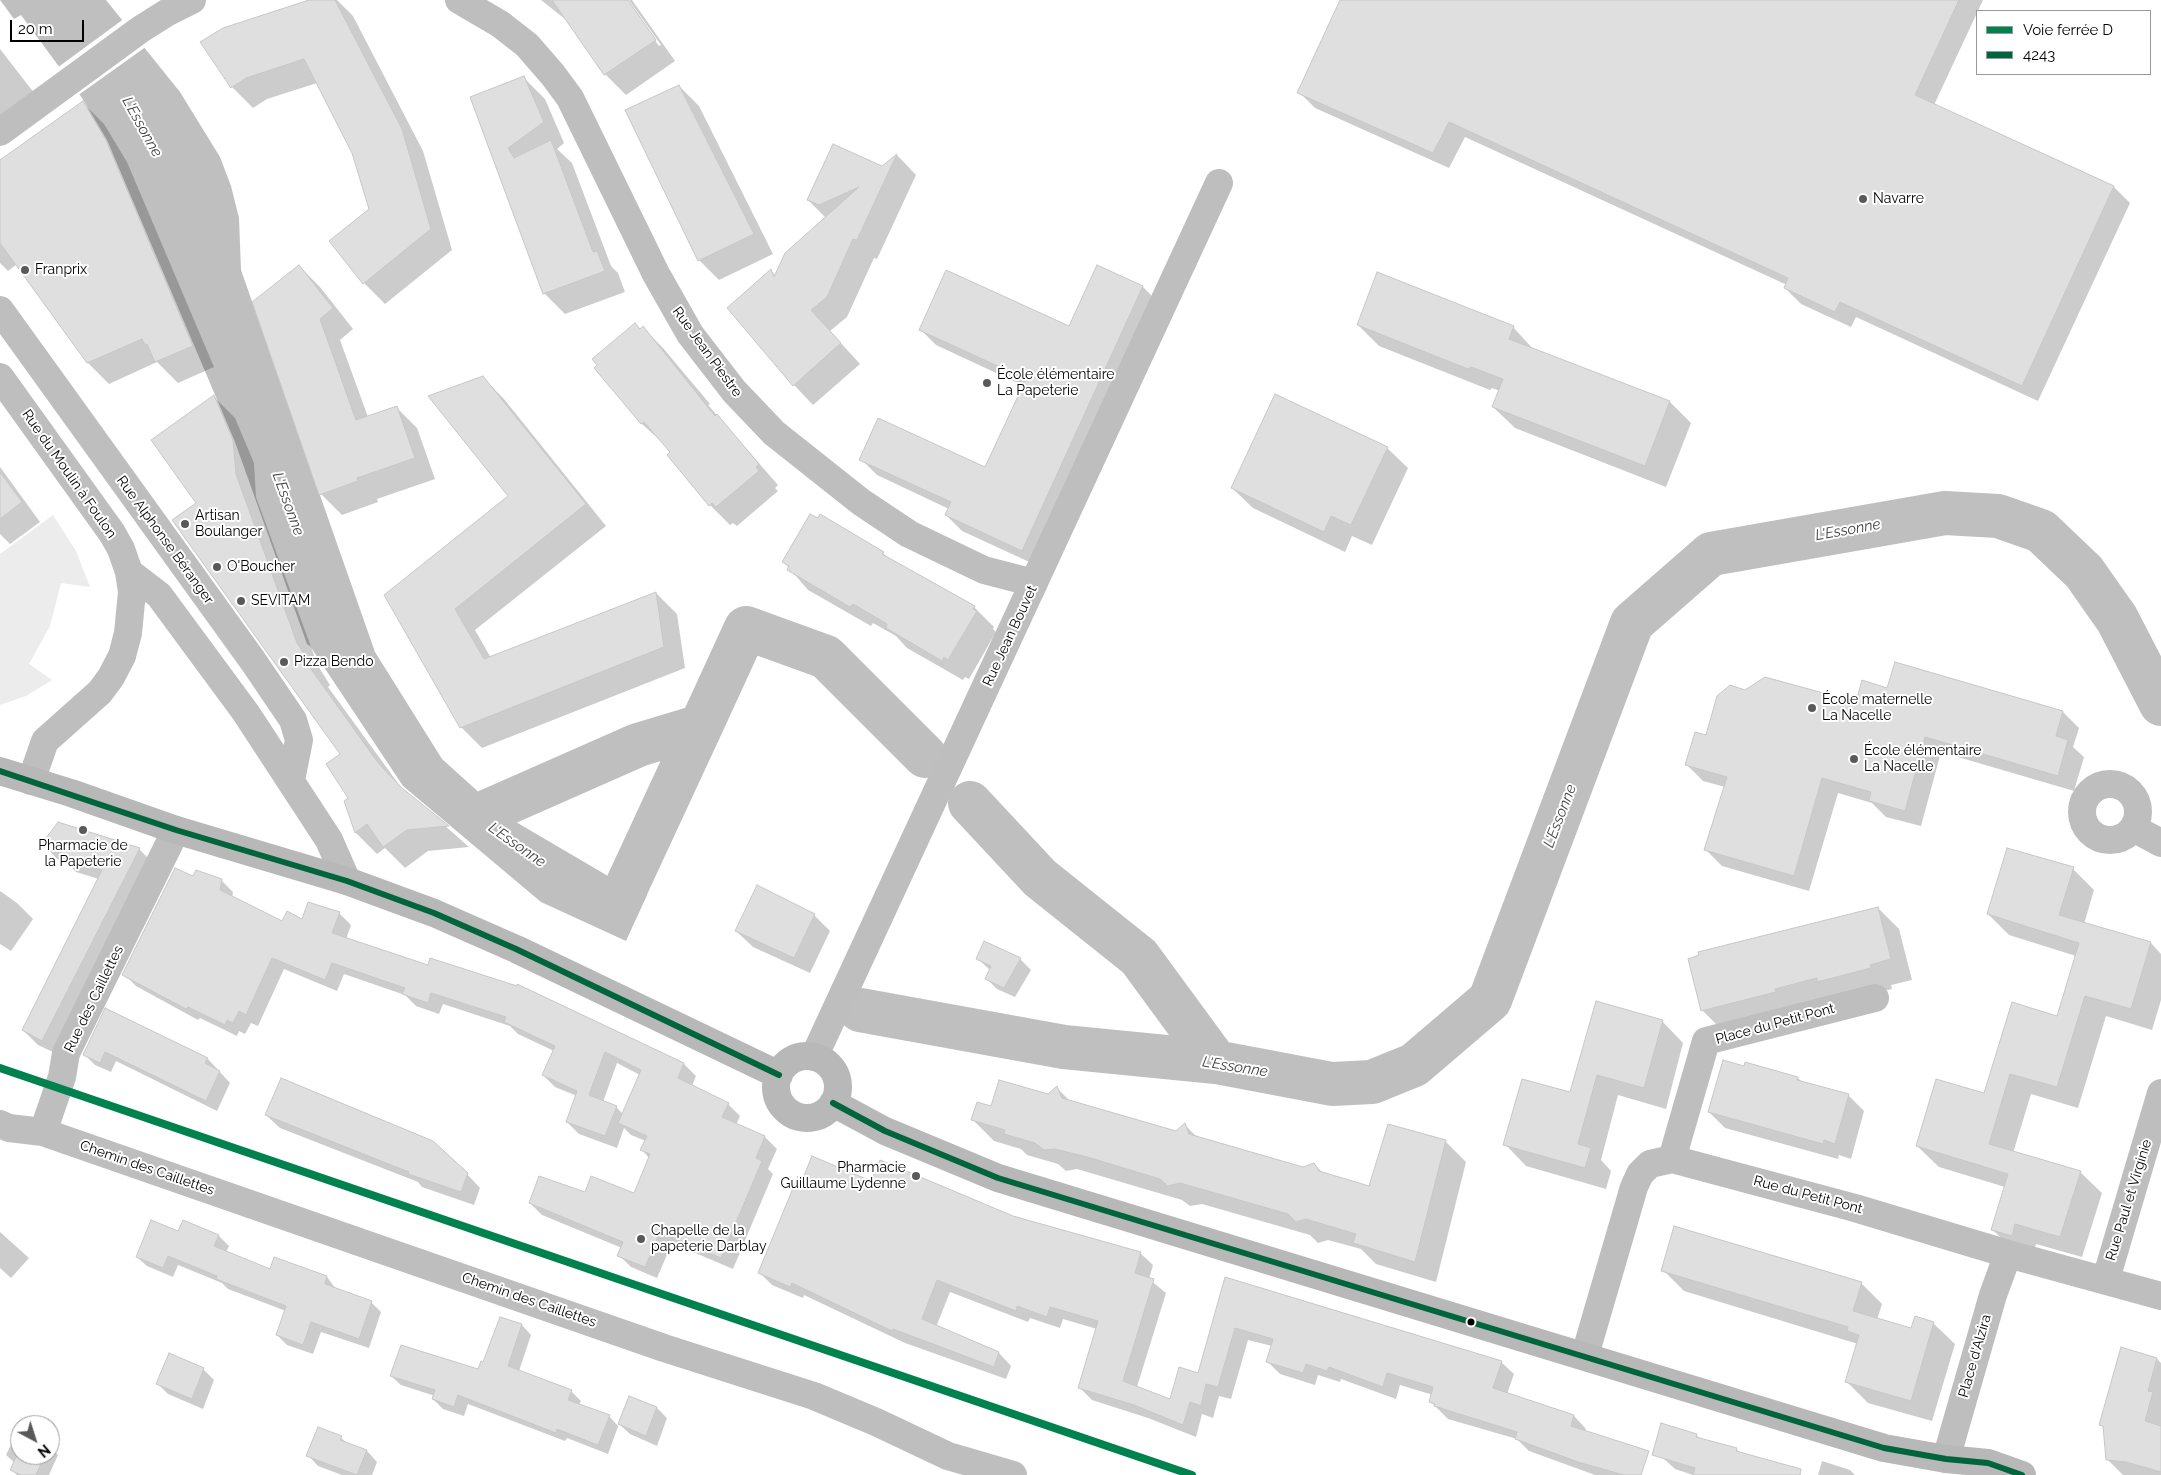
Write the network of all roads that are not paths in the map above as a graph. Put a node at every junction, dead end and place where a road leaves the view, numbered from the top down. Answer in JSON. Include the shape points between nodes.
{"nodes":[{"id":1,"x":192,"y":0,"type":"edge"},
{"id":2,"x":459,"y":0,"type":"edge"},
{"id":3,"x":0,"y":132,"type":"edge"},
{"id":4,"x":1219,"y":183,"type":"dead end"},
{"id":5,"x":0,"y":310,"type":"edge"},
{"id":6,"x":0,"y":376,"type":"edge"},
{"id":7,"x":129,"y":572,"type":"junction"},
{"id":8,"x":1034,"y":583,"type":"junction"},
{"id":9,"x":0,"y":771,"type":"edge"},
{"id":10,"x":291,"y":780,"type":"junction"},
{"id":11,"x":32,"y":781,"type":"junction"},
{"id":12,"x":2133,"y":828,"type":"dead end"},
{"id":13,"x":176,"y":830,"type":"junction"},
{"id":14,"x":2161,"y":843,"type":"edge"},
{"id":15,"x":347,"y":881,"type":"junction"},
{"id":16,"x":1875,"y":998,"type":"dead end"},
{"id":17,"x":814,"y":1057,"type":"junction"},
{"id":18,"x":778,"y":1075,"type":"junction"},
{"id":19,"x":2161,"y":1093,"type":"edge"},
{"id":20,"x":833,"y":1103,"type":"junction"},
{"id":21,"x":0,"y":1124,"type":"edge"},
{"id":22,"x":43,"y":1132,"type":"junction"},
{"id":23,"x":1672,"y":1159,"type":"junction"},
{"id":24,"x":2008,"y":1254,"type":"junction"},
{"id":25,"x":2106,"y":1279,"type":"junction"},
{"id":26,"x":2161,"y":1296,"type":"edge"},
{"id":27,"x":1585,"y":1355,"type":"junction"},
{"id":28,"x":1946,"y":1459,"type":"junction"},
{"id":29,"x":1013,"y":1475,"type":"edge"},
{"id":30,"x":1982,"y":1475,"type":"edge"},
{"id":31,"x":2022,"y":1475,"type":"edge"}],
"edges":[{"from":1,"to":3,"type":"street","via":[[141,29]]},
{"from":2,"to":8,"type":"street","name":"Rue Jean Piestre","via":[[500,24],[527,45],[570,98],[664,289],[690,334],[734,391],[774,433],[861,502],[909,534],[984,570]]},
{"from":4,"to":8,"type":"street","name":"Rue Jean Bouvet"},
{"from":5,"to":10,"type":"street","name":"Rue Alphonse Béranger","via":[[293,720],[299,740]]},
{"from":6,"to":7,"type":"street","name":"Rue du Moulin à Foulon","via":[[104,520],[121,549]]},
{"from":7,"to":10,"type":"street","via":[[159,594]]},
{"from":7,"to":11,"type":"street","name":"Rue du Moulin à Foulon","via":[[131,610],[122,656],[100,692],[46,741]]},
{"from":8,"to":17,"type":"street","name":"Rue Jean Bouvet"},
{"from":9,"to":11,"type":"street"},
{"from":10,"to":15,"type":"street","via":[[330,840]]},
{"from":11,"to":13,"type":"street"},
{"from":12,"to":14,"type":"street"},
{"from":13,"to":15,"type":"street"},
{"from":13,"to":22,"type":"street","name":"Rue des Caillettes","via":[[66,1053],[62,1077]]},
{"from":15,"to":18,"type":"street","via":[[516,948]]},
{"from":16,"to":23,"type":"street","name":"Place du Petit Pont","via":[[1706,1041]]},
{"from":17,"to":18,"type":"street","via":[[793,1060]]},
{"from":17,"to":20,"type":"street","via":[[834,1072],[838,1088]]},
{"from":18,"to":20,"type":"street","via":[[777,1095],[792,1114],[807,1118],[817,1116]]},
{"from":19,"to":25,"type":"street","name":"Rue Paul et Virginie"},
{"from":20,"to":27,"type":"street","via":[[885,1131],[998,1178]]},
{"from":21,"to":22,"type":"street"},
{"from":22,"to":29,"type":"street","name":"Chemin des Caillettes","via":[[664,1348],[814,1396],[948,1456]]},
{"from":23,"to":24,"type":"street","name":"Rue du Petit Pont","via":[[1855,1208]]},
{"from":23,"to":27,"type":"street","via":[[1650,1164],[1634,1187]]},
{"from":24,"to":25,"type":"street","name":"Rue du Petit Pont"},
{"from":24,"to":28,"type":"street","name":"Place d'Alzira"},
{"from":25,"to":26,"type":"street","name":"Rue du Petit Pont"},
{"from":27,"to":28,"type":"street","via":[[1884,1448]]},
{"from":28,"to":30,"type":"street"},
{"from":28,"to":31,"type":"street","via":[[1988,1463]]}]}
